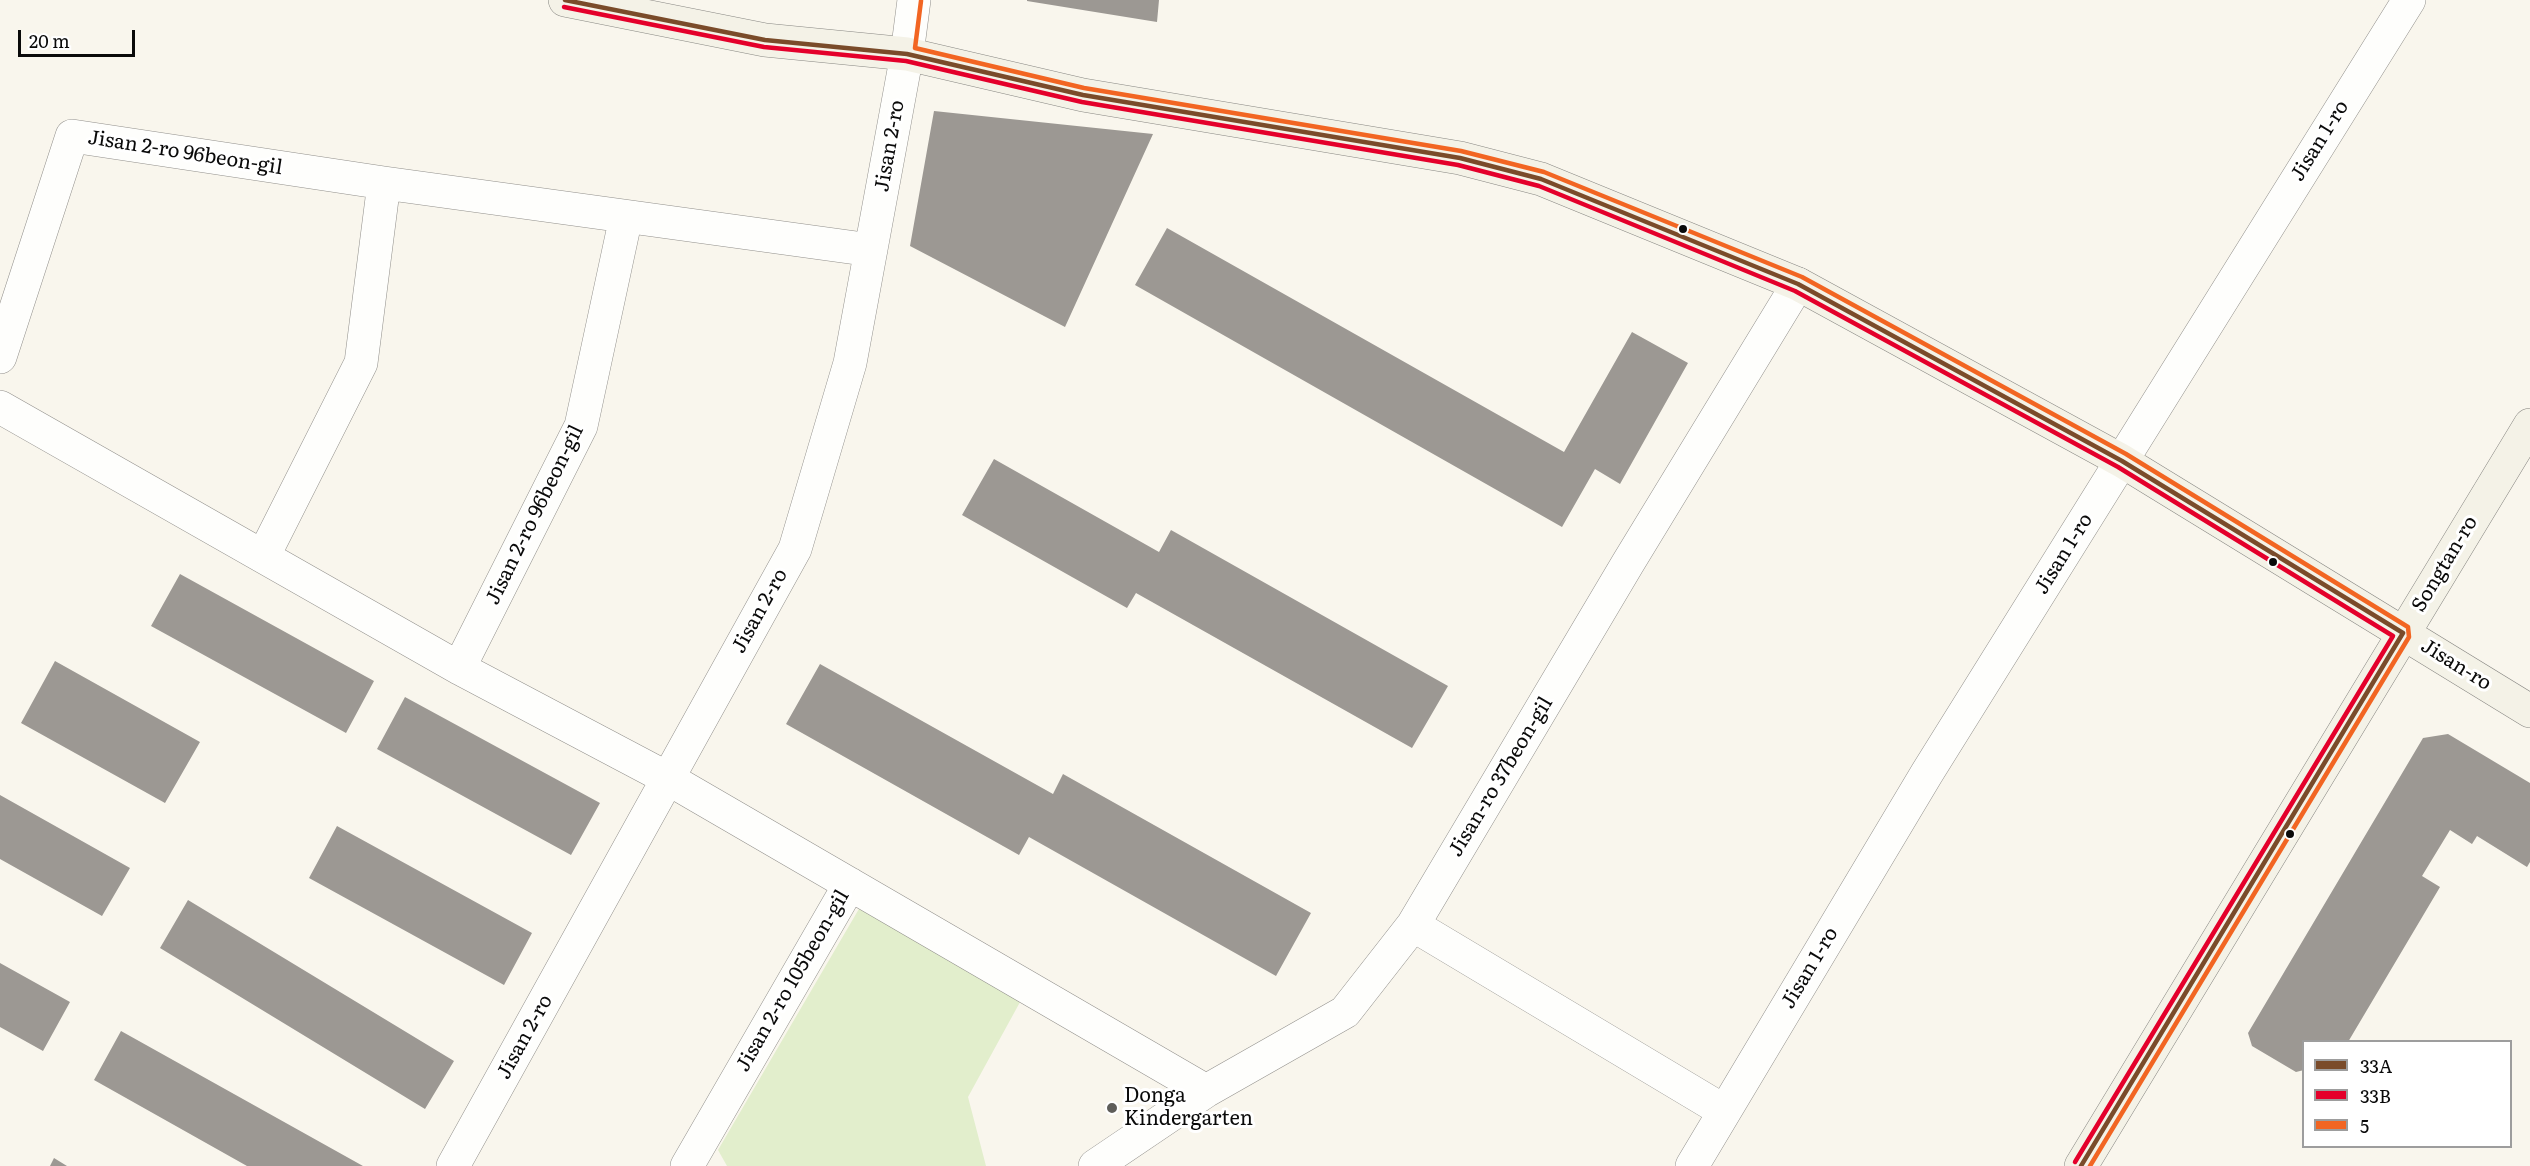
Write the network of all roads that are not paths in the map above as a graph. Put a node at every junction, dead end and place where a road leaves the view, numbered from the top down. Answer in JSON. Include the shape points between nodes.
{"nodes":[{"id":1,"x":565,"y":0,"type":"edge"},
{"id":2,"x":914,"y":0,"type":"edge"},
{"id":3,"x":2409,"y":0,"type":"edge"},
{"id":4,"x":907,"y":54,"type":"junction"},
{"id":5,"x":384,"y":183,"type":"junction"},
{"id":6,"x":626,"y":217,"type":"junction"},
{"id":7,"x":871,"y":250,"type":"junction"},
{"id":8,"x":1798,"y":284,"type":"junction"},
{"id":9,"x":0,"y":357,"type":"edge"},
{"id":10,"x":0,"y":407,"type":"edge"},
{"id":11,"x":2530,"y":425,"type":"edge"},
{"id":12,"x":2122,"y":461,"type":"junction"},
{"id":13,"x":264,"y":555,"type":"junction"},
{"id":14,"x":2403,"y":633,"type":"junction"},
{"id":15,"x":459,"y":668,"type":"junction"},
{"id":16,"x":2530,"y":711,"type":"edge"},
{"id":17,"x":667,"y":778,"type":"junction"},
{"id":18,"x":850,"y":884,"type":"junction"},
{"id":19,"x":1413,"y":924,"type":"junction"},
{"id":20,"x":1206,"y":1091,"type":"junction"},
{"id":21,"x":1724,"y":1111,"type":"junction"},
{"id":22,"x":453,"y":1166,"type":"edge"},
{"id":23,"x":687,"y":1166,"type":"edge"},
{"id":24,"x":1095,"y":1166,"type":"edge"},
{"id":25,"x":1692,"y":1166,"type":"edge"},
{"id":26,"x":2081,"y":1166,"type":"edge"}],
"edges":[{"from":1,"to":4,"type":"main road","name":"Jisan-ro","via":[[765,40]]},
{"from":2,"to":4,"type":"street","name":"Jisan 2-ro"},
{"from":3,"to":12,"type":"street","name":"Jisan 1-ro"},
{"from":4,"to":7,"type":"street","name":"Jisan 2-ro"},
{"from":4,"to":8,"type":"main road","name":"Jisan-ro","via":[[1083,95],[1460,158],[1541,179]]},
{"from":5,"to":6,"type":"street","name":"Jisan 2-ro 96beon-gil"},
{"from":5,"to":9,"type":"street","name":"Jisan 2-ro 96beon-gil","via":[[72,136]]},
{"from":5,"to":13,"type":"street","via":[[361,363]]},
{"from":6,"to":7,"type":"street","name":"Jisan 2-ro 96beon-gil"},
{"from":6,"to":15,"type":"street","name":"Jisan 2-ro 96beon-gil","via":[[581,426]]},
{"from":7,"to":17,"type":"street","name":"Jisan 2-ro","via":[[850,363],[795,549]]},
{"from":8,"to":12,"type":"main road","name":"Jisan-ro"},
{"from":8,"to":19,"type":"street","name":"Jisan-ro 37beon-gil"},
{"from":10,"to":13,"type":"street"},
{"from":11,"to":14,"type":"main road","name":"Songtan-ro"},
{"from":12,"to":14,"type":"main road","name":"Jisan-ro"},
{"from":12,"to":21,"type":"street","name":"Jisan 1-ro","via":[[1927,773]]},
{"from":13,"to":15,"type":"street"},
{"from":14,"to":16,"type":"main road","name":"Jisan-ro"},
{"from":14,"to":26,"type":"main road","name":"Songtan-ro"},
{"from":15,"to":17,"type":"street"},
{"from":17,"to":18,"type":"street","name":"Jisan 2-ro 105beon-gil"},
{"from":17,"to":22,"type":"street","name":"Jisan 2-ro"},
{"from":18,"to":20,"type":"street"},
{"from":18,"to":23,"type":"street","name":"Jisan 2-ro 105beon-gil"},
{"from":19,"to":20,"type":"street","name":"Jisan-ro 37beon-gil","via":[[1345,1012]]},
{"from":19,"to":21,"type":"street"},
{"from":20,"to":24,"type":"street","name":"Jisan-ro 37beon-gil"},
{"from":21,"to":25,"type":"street","name":"Jisan 1-ro"}]}
